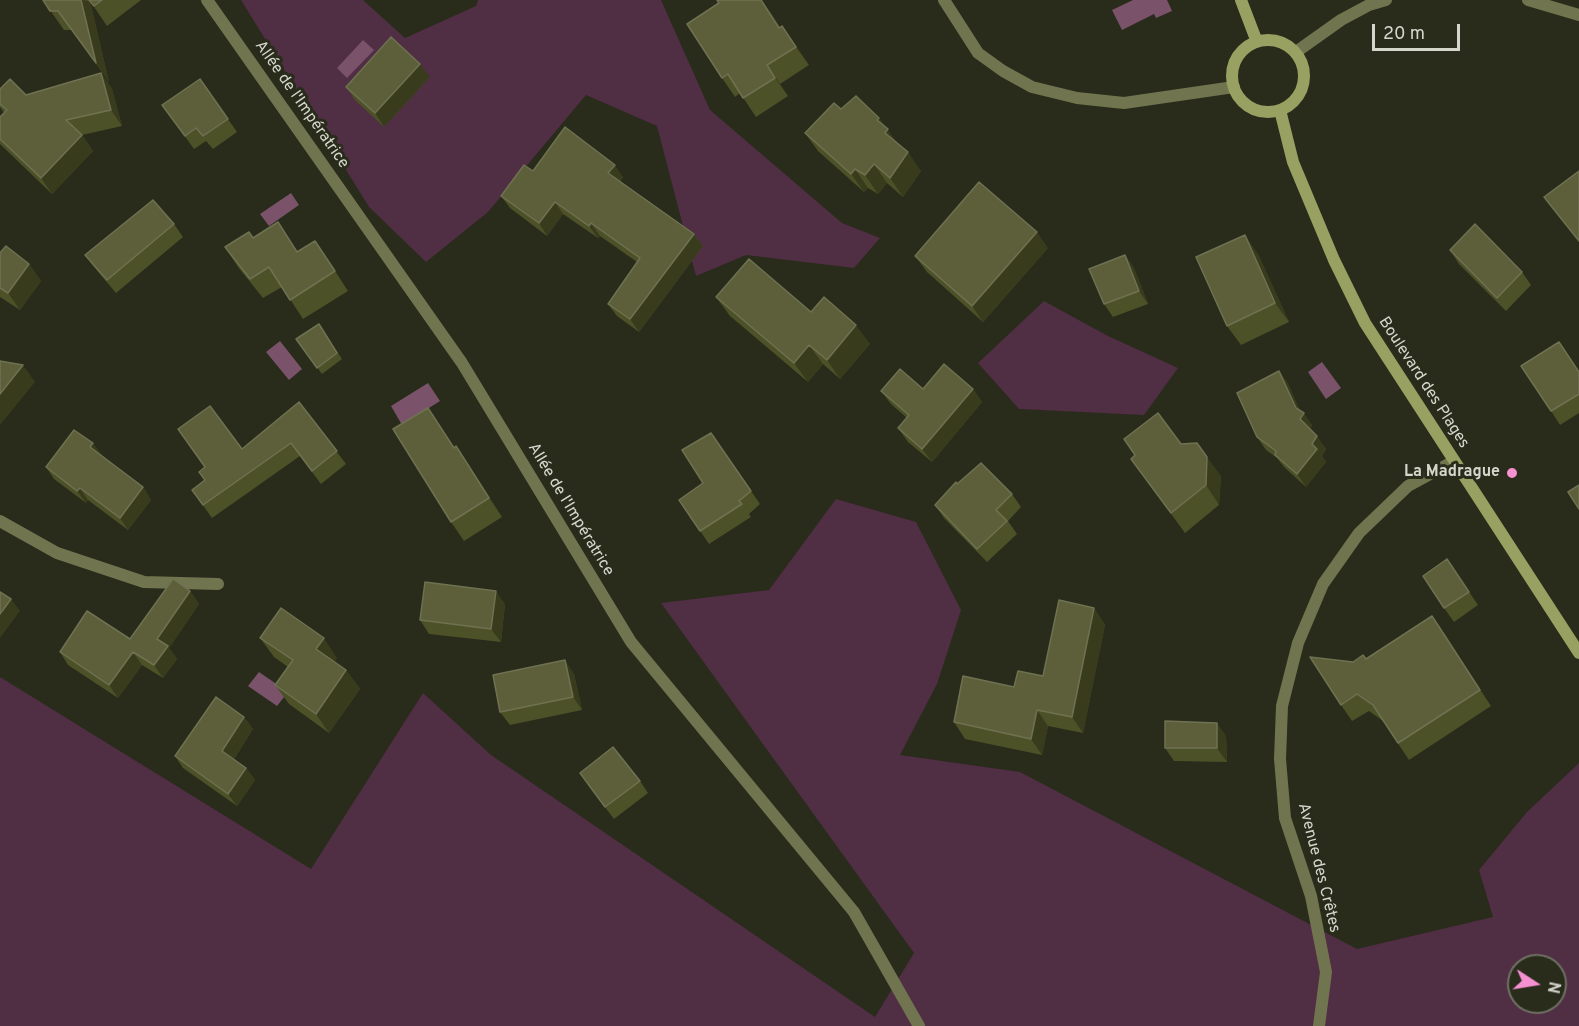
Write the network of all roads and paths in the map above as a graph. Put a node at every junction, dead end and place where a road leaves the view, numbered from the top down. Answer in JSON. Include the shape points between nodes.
{"nodes":[{"id":1,"x":207,"y":0,"type":"edge"},
{"id":2,"x":944,"y":0,"type":"edge"},
{"id":3,"x":1241,"y":0,"type":"edge"},
{"id":4,"x":1386,"y":0,"type":"edge"},
{"id":5,"x":1528,"y":0,"type":"edge"},
{"id":6,"x":1579,"y":15,"type":"edge"},
{"id":7,"x":1257,"y":42,"type":"junction"},
{"id":8,"x":1296,"y":52,"type":"junction"},
{"id":9,"x":1234,"y":87,"type":"junction"},
{"id":10,"x":1280,"y":110,"type":"junction"},
{"id":11,"x":1454,"y":461,"type":"junction"},
{"id":12,"x":0,"y":521,"type":"edge"},
{"id":13,"x":218,"y":584,"type":"dead end"},
{"id":14,"x":1579,"y":653,"type":"edge"},
{"id":15,"x":919,"y":1026,"type":"edge"},
{"id":16,"x":1319,"y":1026,"type":"edge"}],
"edges":[{"from":1,"to":15,"type":"street","name":"Allée de l'Impératrice","via":[[462,363],[631,642],[854,912]]},
{"from":2,"to":9,"type":"street","via":[[978,53],[1032,87],[1077,98],[1124,103]]},
{"from":3,"to":7,"type":"main road"},
{"from":4,"to":8,"type":"street","via":[[1341,20]]},
{"from":5,"to":6,"type":"street"},
{"from":7,"to":8,"type":"main road","via":[[1271,40]]},
{"from":7,"to":9,"type":"main road","via":[[1245,48],[1236,60],[1232,73]]},
{"from":8,"to":10,"type":"main road","via":[[1305,79],[1292,104]]},
{"from":9,"to":10,"type":"main road","via":[[1252,108]]},
{"from":10,"to":11,"type":"main road","name":"Boulevard des Plages","via":[[1293,162],[1365,323]]},
{"from":11,"to":14,"type":"main road","name":"Boulevard des Plages"},
{"from":11,"to":16,"type":"street","name":"Avenue des Crêtes","via":[[1408,486],[1359,533],[1323,584],[1298,643],[1282,706],[1280,759],[1285,818],[1311,896],[1326,972]]},
{"from":12,"to":13,"type":"street","via":[[57,553],[144,582]]}]}
